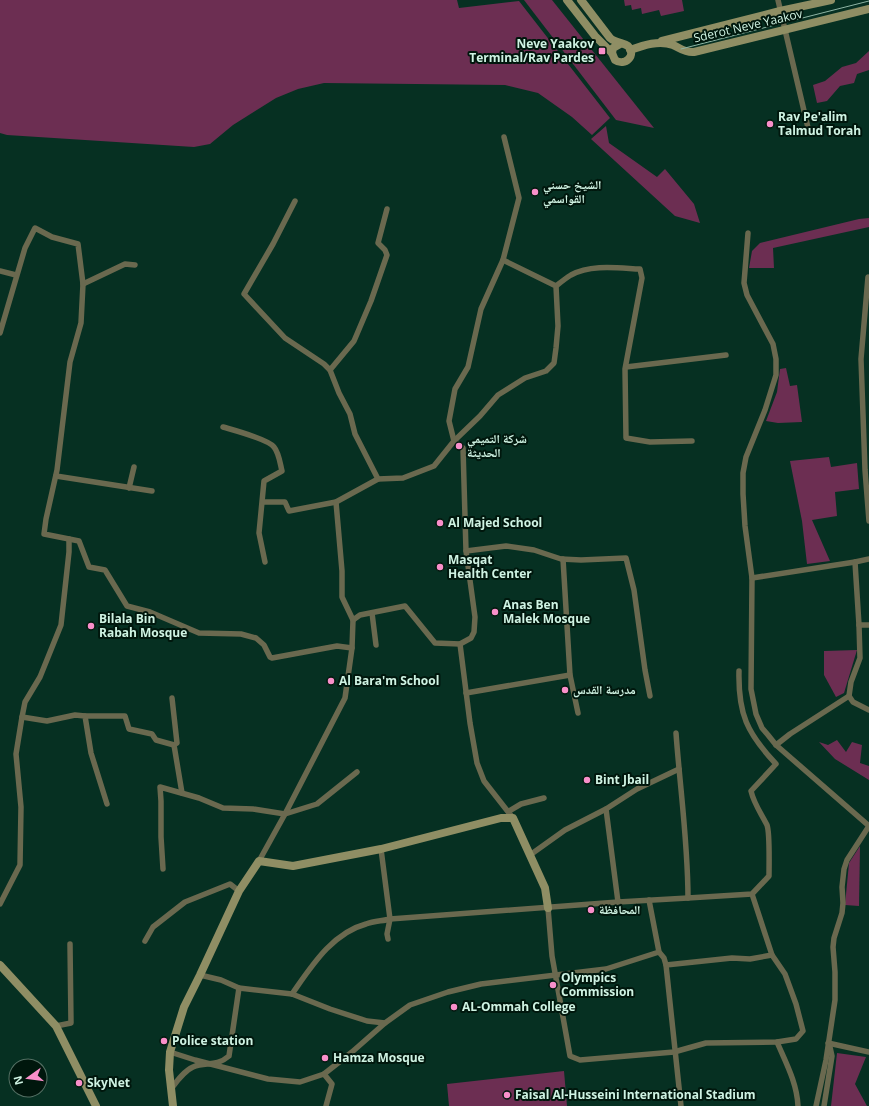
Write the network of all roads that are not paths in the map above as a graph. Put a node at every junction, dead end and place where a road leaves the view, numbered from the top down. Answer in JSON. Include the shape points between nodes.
{"nodes":[{"id":1,"x":567,"y":0,"type":"edge"},
{"id":2,"x":580,"y":0,"type":"edge"},
{"id":3,"x":778,"y":0,"type":"edge"},
{"id":4,"x":831,"y":0,"type":"edge"},
{"id":5,"x":869,"y":8,"type":"edge"},
{"id":6,"x":780,"y":11,"type":"junction"},
{"id":7,"x":785,"y":30,"type":"junction"},
{"id":8,"x":657,"y":43,"type":"junction"},
{"id":9,"x":620,"y":44,"type":"junction"},
{"id":10,"x":630,"y":50,"type":"junction"},
{"id":11,"x":612,"y":53,"type":"junction"},
{"id":12,"x":809,"y":132,"type":"dead end"},
{"id":13,"x":504,"y":137,"type":"dead end"},
{"id":14,"x":295,"y":201,"type":"dead end"},
{"id":15,"x":387,"y":209,"type":"dead end"},
{"id":16,"x":748,"y":233,"type":"dead end"},
{"id":17,"x":503,"y":260,"type":"junction"},
{"id":18,"x":135,"y":265,"type":"dead end"},
{"id":19,"x":0,"y":271,"type":"edge"},
{"id":20,"x":16,"y":275,"type":"junction"},
{"id":21,"x":868,"y":277,"type":"dead end"},
{"id":22,"x":83,"y":284,"type":"junction"},
{"id":23,"x":556,"y":286,"type":"junction"},
{"id":24,"x":0,"y":333,"type":"edge"},
{"id":25,"x":726,"y":355,"type":"dead end"},
{"id":26,"x":626,"y":366,"type":"junction"},
{"id":27,"x":330,"y":370,"type":"junction"},
{"id":28,"x":223,"y":427,"type":"dead end"},
{"id":29,"x":454,"y":441,"type":"junction"},
{"id":30,"x":692,"y":441,"type":"dead end"},
{"id":31,"x":134,"y":467,"type":"dead end"},
{"id":32,"x":56,"y":476,"type":"junction"},
{"id":33,"x":378,"y":479,"type":"junction"},
{"id":34,"x":129,"y":488,"type":"junction"},
{"id":35,"x":152,"y":491,"type":"dead end"},
{"id":36,"x":263,"y":502,"type":"junction"},
{"id":37,"x":336,"y":502,"type":"junction"},
{"id":38,"x":869,"y":521,"type":"edge"},
{"id":39,"x":69,"y":539,"type":"junction"},
{"id":40,"x":466,"y":551,"type":"junction"},
{"id":41,"x":563,"y":559,"type":"junction"},
{"id":42,"x":869,"y":559,"type":"edge"},
{"id":43,"x":265,"y":562,"type":"dead end"},
{"id":44,"x":855,"y":562,"type":"junction"},
{"id":45,"x":752,"y":578,"type":"junction"},
{"id":46,"x":372,"y":613,"type":"junction"},
{"id":47,"x":353,"y":620,"type":"junction"},
{"id":48,"x":859,"y":625,"type":"junction"},
{"id":49,"x":869,"y":625,"type":"edge"},
{"id":50,"x":460,"y":644,"type":"junction"},
{"id":51,"x":376,"y":645,"type":"dead end"},
{"id":52,"x":352,"y":648,"type":"junction"},
{"id":53,"x":739,"y":671,"type":"dead end"},
{"id":54,"x":570,"y":675,"type":"junction"},
{"id":55,"x":466,"y":693,"type":"junction"},
{"id":56,"x":650,"y":696,"type":"dead end"},
{"id":57,"x":849,"y":696,"type":"junction"},
{"id":58,"x":172,"y":698,"type":"dead end"},
{"id":59,"x":869,"y":710,"type":"edge"},
{"id":60,"x":578,"y":713,"type":"dead end"},
{"id":61,"x":85,"y":716,"type":"junction"},
{"id":62,"x":22,"y":717,"type":"junction"},
{"id":63,"x":676,"y":733,"type":"dead end"},
{"id":64,"x":174,"y":745,"type":"junction"},
{"id":65,"x":776,"y":745,"type":"junction"},
{"id":66,"x":679,"y":769,"type":"junction"},
{"id":67,"x":358,"y":772,"type":"dead end"},
{"id":68,"x":182,"y":794,"type":"junction"},
{"id":69,"x":544,"y":798,"type":"dead end"},
{"id":70,"x":107,"y":804,"type":"dead end"},
{"id":71,"x":606,"y":809,"type":"junction"},
{"id":72,"x":286,"y":814,"type":"junction"},
{"id":73,"x":511,"y":814,"type":"junction"},
{"id":74,"x":869,"y":826,"type":"edge"},
{"id":75,"x":381,"y":849,"type":"junction"},
{"id":76,"x":530,"y":855,"type":"junction"},
{"id":77,"x":258,"y":861,"type":"junction"},
{"id":78,"x":163,"y":869,"type":"dead end"},
{"id":79,"x":239,"y":891,"type":"junction"},
{"id":80,"x":752,"y":894,"type":"junction"},
{"id":81,"x":688,"y":898,"type":"junction"},
{"id":82,"x":649,"y":900,"type":"junction"},
{"id":83,"x":618,"y":902,"type":"junction"},
{"id":84,"x":0,"y":904,"type":"edge"},
{"id":85,"x":548,"y":908,"type":"junction"},
{"id":86,"x":390,"y":919,"type":"junction"},
{"id":87,"x":388,"y":939,"type":"dead end"},
{"id":88,"x":145,"y":941,"type":"dead end"},
{"id":89,"x":70,"y":944,"type":"dead end"},
{"id":90,"x":659,"y":952,"type":"junction"},
{"id":91,"x":772,"y":955,"type":"junction"},
{"id":92,"x":666,"y":965,"type":"junction"},
{"id":93,"x":0,"y":966,"type":"edge"},
{"id":94,"x":556,"y":974,"type":"junction"},
{"id":95,"x":200,"y":976,"type":"junction"},
{"id":96,"x":239,"y":988,"type":"junction"},
{"id":97,"x":292,"y":994,"type":"junction"},
{"id":98,"x":385,"y":1023,"type":"junction"},
{"id":99,"x":56,"y":1026,"type":"junction"},
{"id":100,"x":777,"y":1042,"type":"junction"},
{"id":101,"x":828,"y":1043,"type":"junction"},
{"id":102,"x":170,"y":1052,"type":"junction"},
{"id":103,"x":674,"y":1052,"type":"junction"},
{"id":104,"x":869,"y":1052,"type":"edge"},
{"id":105,"x":211,"y":1065,"type":"junction"},
{"id":106,"x":324,"y":1074,"type":"junction"},
{"id":107,"x":171,"y":1089,"type":"junction"},
{"id":108,"x":96,"y":1106,"type":"edge"},
{"id":109,"x":173,"y":1106,"type":"edge"},
{"id":110,"x":326,"y":1106,"type":"edge"},
{"id":111,"x":681,"y":1106,"type":"edge"},
{"id":112,"x":798,"y":1106,"type":"edge"},
{"id":113,"x":816,"y":1106,"type":"edge"},
{"id":114,"x":824,"y":1106,"type":"edge"}],
"edges":[{"from":1,"to":11,"type":"street"},
{"from":2,"to":9,"type":"street","via":[[610,38]]},
{"from":3,"to":6,"type":"street"},
{"from":4,"to":6,"type":"street","name":"Sderot Neve Yaakov"},
{"from":5,"to":7,"type":"street","name":"Sderot Neve Yaakov"},
{"from":6,"to":7,"type":"street"},
{"from":6,"to":8,"type":"street","name":"Sderot Neve Yaakov"},
{"from":7,"to":8,"type":"street","name":"Sderot Neve Yaakov","via":[[690,52],[668,43]]},
{"from":7,"to":12,"type":"street"},
{"from":8,"to":10,"type":"street","name":"Sderot Neve Yaakov"},
{"from":9,"to":10,"type":"street"},
{"from":9,"to":11,"type":"street","via":[[615,46]]},
{"from":10,"to":11,"type":"street","via":[[630,58],[624,62],[617,62]]},
{"from":13,"to":17,"type":"street","via":[[519,198]]},
{"from":14,"to":27,"type":"street","via":[[244,294],[285,338]]},
{"from":15,"to":27,"type":"street","via":[[378,243],[387,254],[371,301],[354,341]]},
{"from":16,"to":45,"type":"street","via":[[744,283],[747,295],[773,344],[776,359],[776,375],[743,473],[745,526]]},
{"from":17,"to":23,"type":"street"},
{"from":17,"to":29,"type":"street","via":[[481,309],[468,367],[454,389],[449,421]]},
{"from":18,"to":22,"type":"street","via":[[125,264]]},
{"from":19,"to":20,"type":"street"},
{"from":20,"to":22,"type":"street","via":[[35,228],[52,237],[78,244]]},
{"from":20,"to":24,"type":"street"},
{"from":21,"to":38,"type":"street","via":[[861,359]]},
{"from":22,"to":32,"type":"street","via":[[81,323],[70,362]]},
{"from":23,"to":26,"type":"street","via":[[583,270],[640,269],[642,278]]},
{"from":23,"to":29,"type":"street","via":[[558,326],[554,363],[546,371],[526,378],[498,395]]},
{"from":25,"to":26,"type":"street"},
{"from":26,"to":30,"type":"street","via":[[626,438],[650,442]]},
{"from":27,"to":33,"type":"street","via":[[350,414],[355,434]]},
{"from":28,"to":36,"type":"street","via":[[273,446],[282,471],[264,481]]},
{"from":29,"to":33,"type":"street","via":[[434,466],[403,478]]},
{"from":29,"to":40,"type":"street","via":[[463,448]]},
{"from":31,"to":34,"type":"street"},
{"from":32,"to":34,"type":"street"},
{"from":32,"to":39,"type":"street","via":[[44,534]]},
{"from":33,"to":37,"type":"street"},
{"from":34,"to":35,"type":"street"},
{"from":36,"to":37,"type":"street","via":[[285,502],[289,511]]},
{"from":36,"to":43,"type":"street","via":[[260,532]]},
{"from":37,"to":47,"type":"street","via":[[342,597]]},
{"from":39,"to":52,"type":"street","via":[[79,541],[89,566],[105,570],[128,606],[150,612],[198,633],[241,634],[256,638],[264,645],[270,657],[337,646]]},
{"from":39,"to":62,"type":"street","via":[[61,626],[40,678],[25,702]]},
{"from":40,"to":41,"type":"street","via":[[506,546],[534,550]]},
{"from":40,"to":50,"type":"street","via":[[475,617],[471,638]]},
{"from":41,"to":54,"type":"street"},
{"from":41,"to":56,"type":"street","via":[[626,558],[634,590]]},
{"from":42,"to":44,"type":"street"},
{"from":44,"to":45,"type":"street"},
{"from":44,"to":48,"type":"street"},
{"from":45,"to":65,"type":"street","via":[[752,696],[759,722]]},
{"from":46,"to":47,"type":"street","via":[[360,615]]},
{"from":46,"to":50,"type":"street","via":[[405,606],[435,642]]},
{"from":46,"to":51,"type":"street"},
{"from":47,"to":52,"type":"street"},
{"from":48,"to":49,"type":"street"},
{"from":48,"to":57,"type":"street","via":[[860,658],[850,682]]},
{"from":50,"to":55,"type":"street"},
{"from":52,"to":72,"type":"street","via":[[345,698]]},
{"from":53,"to":80,"type":"street","via":[[740,704],[745,720],[757,743],[776,764],[751,791],[753,801],[768,827],[769,861],[769,876]]},
{"from":54,"to":55,"type":"street"},
{"from":54,"to":60,"type":"street"},
{"from":55,"to":73,"type":"street","via":[[470,724],[484,781]]},
{"from":57,"to":59,"type":"street","via":[[853,702]]},
{"from":57,"to":65,"type":"street"},
{"from":58,"to":64,"type":"street","via":[[177,743]]},
{"from":61,"to":62,"type":"street","via":[[75,714],[47,721]]},
{"from":61,"to":64,"type":"street","via":[[125,716],[129,729],[152,734],[156,740]]},
{"from":61,"to":70,"type":"street","via":[[91,753]]},
{"from":62,"to":84,"type":"street","via":[[16,754],[21,808],[20,865]]},
{"from":63,"to":66,"type":"street"},
{"from":64,"to":68,"type":"street"},
{"from":65,"to":74,"type":"street"},
{"from":66,"to":71,"type":"street","via":[[637,789]]},
{"from":66,"to":81,"type":"street","via":[[687,848]]},
{"from":67,"to":72,"type":"street","via":[[317,804]]},
{"from":68,"to":72,"type":"street","via":[[223,808]]},
{"from":68,"to":78,"type":"street","via":[[160,787]]},
{"from":69,"to":73,"type":"street","via":[[521,804]]},
{"from":71,"to":76,"type":"street","via":[[565,830]]},
{"from":71,"to":83,"type":"street"},
{"from":72,"to":77,"type":"street"},
{"from":73,"to":75,"type":"street"},
{"from":73,"to":76,"type":"street"},
{"from":74,"to":101,"type":"street","via":[[844,869],[842,914],[833,947],[834,1000]]},
{"from":75,"to":77,"type":"street","via":[[293,866]]},
{"from":75,"to":86,"type":"street"},
{"from":76,"to":85,"type":"street","via":[[545,888]]},
{"from":77,"to":79,"type":"street"},
{"from":79,"to":88,"type":"street","via":[[230,884],[185,902],[154,927]]},
{"from":79,"to":95,"type":"street"},
{"from":80,"to":81,"type":"street"},
{"from":80,"to":91,"type":"street"},
{"from":81,"to":82,"type":"street"},
{"from":82,"to":83,"type":"street"},
{"from":82,"to":90,"type":"street"},
{"from":83,"to":85,"type":"street"},
{"from":85,"to":86,"type":"street"},
{"from":85,"to":94,"type":"street"},
{"from":86,"to":87,"type":"street"},
{"from":86,"to":97,"type":"street","via":[[365,924],[344,934],[321,955]]},
{"from":89,"to":99,"type":"street","via":[[71,1023]]},
{"from":90,"to":92,"type":"street"},
{"from":90,"to":94,"type":"street","via":[[606,969]]},
{"from":91,"to":92,"type":"street"},
{"from":91,"to":100,"type":"street","via":[[785,974],[803,1031],[796,1039]]},
{"from":92,"to":103,"type":"street"},
{"from":93,"to":99,"type":"street"},
{"from":94,"to":98,"type":"street","via":[[481,984],[448,992],[410,1005]]},
{"from":94,"to":103,"type":"street","via":[[570,1056],[580,1060]]},
{"from":95,"to":96,"type":"street","via":[[221,980]]},
{"from":95,"to":102,"type":"street","via":[[184,1007]]},
{"from":96,"to":97,"type":"street"},
{"from":96,"to":105,"type":"street","via":[[229,1056]]},
{"from":97,"to":98,"type":"street","via":[[367,1021]]},
{"from":98,"to":106,"type":"street"},
{"from":99,"to":108,"type":"street"},
{"from":100,"to":103,"type":"street","via":[[706,1043]]},
{"from":100,"to":112,"type":"street","via":[[793,1079]]},
{"from":101,"to":104,"type":"street"},
{"from":101,"to":113,"type":"street"},
{"from":101,"to":114,"type":"street","via":[[832,1056]]},
{"from":102,"to":105,"type":"street"},
{"from":102,"to":107,"type":"street"},
{"from":103,"to":111,"type":"street"},
{"from":105,"to":106,"type":"street","via":[[268,1080],[300,1082]]},
{"from":105,"to":107,"type":"street","via":[[194,1067],[183,1074]]},
{"from":106,"to":110,"type":"street","via":[[332,1084]]},
{"from":107,"to":109,"type":"street"}]}
